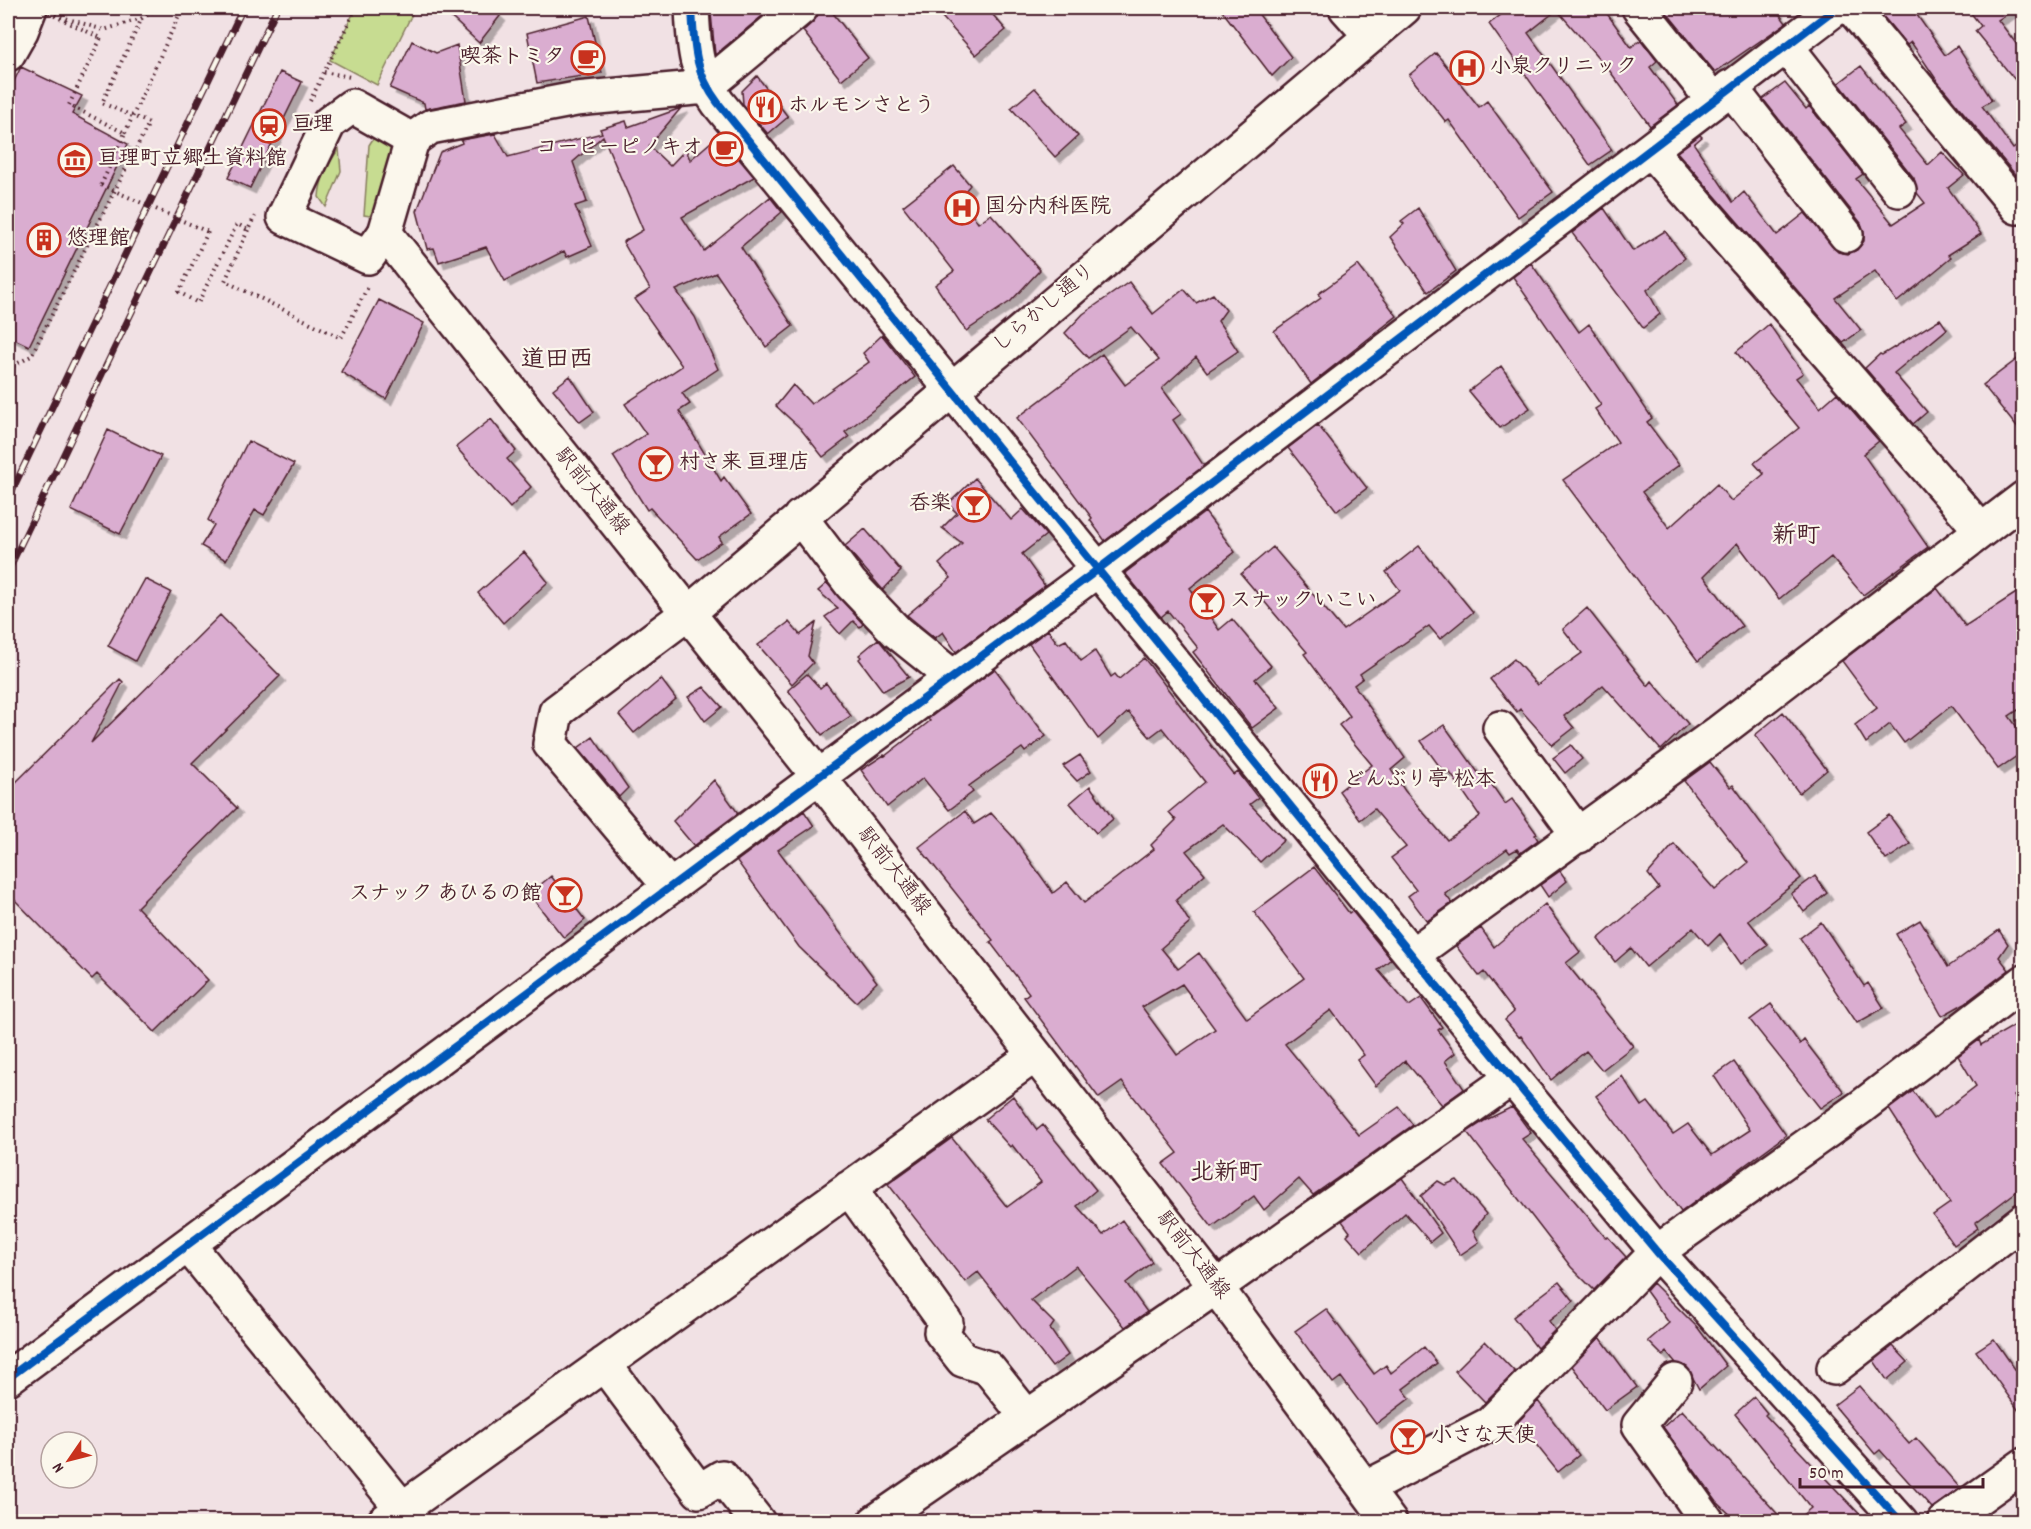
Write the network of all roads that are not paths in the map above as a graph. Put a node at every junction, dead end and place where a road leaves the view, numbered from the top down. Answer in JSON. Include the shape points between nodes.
{"nodes":[{"id":1,"x":29,"y":8,"type":"edge"},
{"id":2,"x":692,"y":8,"type":"edge"},
{"id":3,"x":801,"y":8,"type":"edge"},
{"id":4,"x":1346,"y":8,"type":"edge"},
{"id":5,"x":1404,"y":8,"type":"edge"},
{"id":6,"x":1639,"y":8,"type":"edge"},
{"id":7,"x":1837,"y":9,"type":"edge"},
{"id":8,"x":1371,"y":36,"type":"junction"},
{"id":9,"x":1786,"y":46,"type":"junction"},
{"id":10,"x":8,"y":54,"type":"edge"},
{"id":11,"x":706,"y":87,"type":"junction"},
{"id":12,"x":1721,"y":93,"type":"junction"},
{"id":13,"x":412,"y":140,"type":"junction"},
{"id":14,"x":1650,"y":150,"type":"junction"},
{"id":15,"x":1899,"y":190,"type":"dead end"},
{"id":16,"x":2017,"y":207,"type":"dead end"},
{"id":17,"x":384,"y":233,"type":"junction"},
{"id":18,"x":1846,"y":235,"type":"dead end"},
{"id":19,"x":950,"y":388,"type":"junction"},
{"id":20,"x":2024,"y":498,"type":"edge"},
{"id":21,"x":800,"y":517,"type":"junction"},
{"id":22,"x":1980,"y":529,"type":"junction"},
{"id":23,"x":1098,"y":569,"type":"junction"},
{"id":24,"x":688,"y":613,"type":"junction"},
{"id":25,"x":953,"y":677,"type":"junction"},
{"id":26,"x":1500,"y":728,"type":"dead end"},
{"id":27,"x":819,"y":777,"type":"junction"},
{"id":28,"x":1579,"y":836,"type":"junction"},
{"id":29,"x":670,"y":887,"type":"junction"},
{"id":30,"x":1412,"y":955,"type":"junction"},
{"id":31,"x":2024,"y":982,"type":"edge"},
{"id":32,"x":1035,"y":1054,"type":"junction"},
{"id":33,"x":1512,"y":1078,"type":"junction"},
{"id":34,"x":849,"y":1188,"type":"junction"},
{"id":35,"x":2024,"y":1220,"type":"edge"},
{"id":36,"x":189,"y":1246,"type":"junction"},
{"id":37,"x":1657,"y":1252,"type":"junction"},
{"id":38,"x":1216,"y":1287,"type":"junction"},
{"id":39,"x":604,"y":1364,"type":"junction"},
{"id":40,"x":1834,"y":1368,"type":"dead end"},
{"id":41,"x":8,"y":1378,"type":"edge"},
{"id":42,"x":1676,"y":1381,"type":"dead end"},
{"id":43,"x":1027,"y":1417,"type":"junction"},
{"id":44,"x":2024,"y":1465,"type":"edge"},
{"id":45,"x":1366,"y":1488,"type":"junction"},
{"id":46,"x":400,"y":1517,"type":"edge"},
{"id":47,"x":758,"y":1521,"type":"edge"},
{"id":48,"x":874,"y":1521,"type":"edge"},
{"id":49,"x":1390,"y":1521,"type":"edge"},
{"id":50,"x":1708,"y":1521,"type":"edge"},
{"id":51,"x":1901,"y":1521,"type":"edge"},
{"id":52,"x":1944,"y":1521,"type":"edge"}],
"edges":[{"from":1,"to":10,"type":"street"},
{"from":2,"to":11,"type":"street","via":[[695,56]]},
{"from":3,"to":11,"type":"street"},
{"from":4,"to":8,"type":"street"},
{"from":5,"to":8,"type":"street","name":"しらかし通り"},
{"from":6,"to":12,"type":"street"},
{"from":7,"to":9,"type":"street"},
{"from":7,"to":16,"type":"street"},
{"from":8,"to":19,"type":"street","name":"しらかし通り"},
{"from":9,"to":12,"type":"street"},
{"from":9,"to":15,"type":"street"},
{"from":11,"to":13,"type":"street","via":[[576,99],[430,127]]},
{"from":11,"to":19,"type":"street"},
{"from":12,"to":14,"type":"street"},
{"from":12,"to":18,"type":"street"},
{"from":13,"to":17,"type":"street"},
{"from":13,"to":17,"type":"street","via":[[352,106],[329,123],[284,217],[368,257]]},
{"from":14,"to":22,"type":"street"},
{"from":14,"to":23,"type":"street"},
{"from":17,"to":24,"type":"street","name":"駅前大通線"},
{"from":19,"to":21,"type":"street","name":"しらかし通り"},
{"from":19,"to":23,"type":"street"},
{"from":20,"to":22,"type":"street"},
{"from":21,"to":24,"type":"street","name":"しらかし通り"},
{"from":21,"to":25,"type":"street","via":[[851,584],[897,632]]},
{"from":22,"to":28,"type":"street"},
{"from":23,"to":25,"type":"street"},
{"from":23,"to":30,"type":"street"},
{"from":24,"to":27,"type":"street","name":"駅前大通線"},
{"from":24,"to":29,"type":"street","name":"しらかし通り","via":[[556,712],[550,744]]},
{"from":25,"to":27,"type":"street"},
{"from":26,"to":28,"type":"street"},
{"from":27,"to":29,"type":"street"},
{"from":27,"to":32,"type":"street","name":"駅前大通線"},
{"from":28,"to":30,"type":"street"},
{"from":29,"to":36,"type":"street"},
{"from":30,"to":33,"type":"street"},
{"from":31,"to":37,"type":"street","via":[[1861,1107]]},
{"from":32,"to":34,"type":"street"},
{"from":32,"to":38,"type":"street","name":"駅前大通線"},
{"from":33,"to":37,"type":"street"},
{"from":33,"to":38,"type":"street"},
{"from":34,"to":39,"type":"street"},
{"from":34,"to":43,"type":"street","via":[[946,1323],[941,1332],[963,1360],[988,1368]]},
{"from":35,"to":40,"type":"street"},
{"from":36,"to":41,"type":"street"},
{"from":36,"to":46,"type":"street"},
{"from":37,"to":45,"type":"street","via":[[1490,1424]]},
{"from":37,"to":51,"type":"street"},
{"from":38,"to":43,"type":"street"},
{"from":38,"to":45,"type":"street","name":"駅前大通線"},
{"from":39,"to":46,"type":"street"},
{"from":39,"to":47,"type":"street","via":[[699,1491],[722,1476]]},
{"from":42,"to":50,"type":"street","via":[[1639,1425]]},
{"from":43,"to":48,"type":"street"},
{"from":44,"to":52,"type":"street"},
{"from":45,"to":49,"type":"street","name":"駅前大通線"}]}
